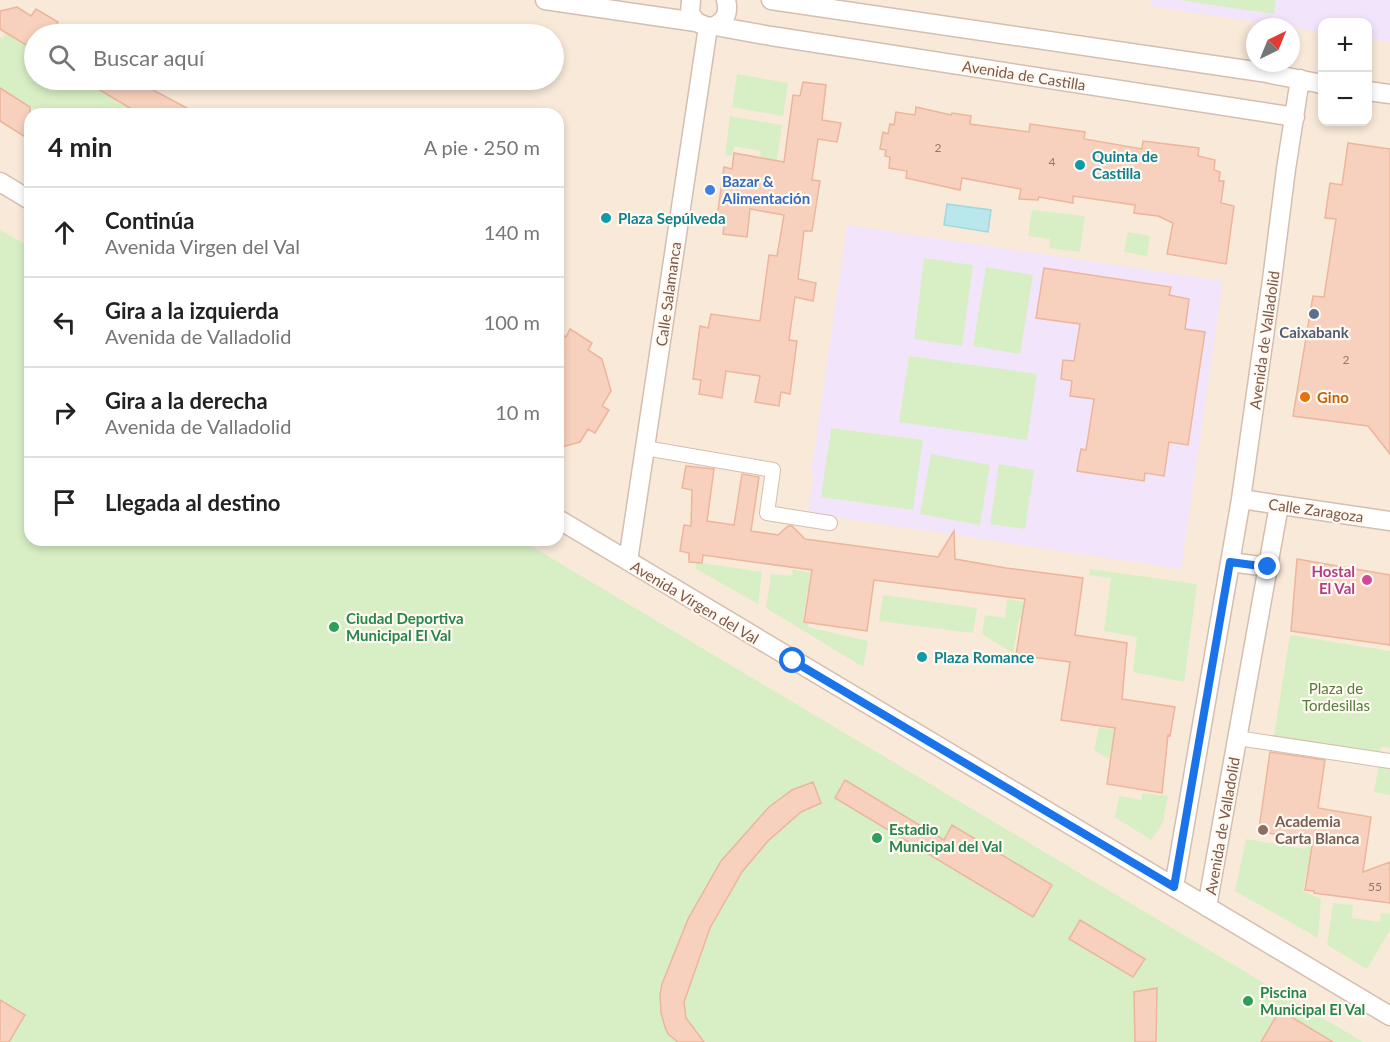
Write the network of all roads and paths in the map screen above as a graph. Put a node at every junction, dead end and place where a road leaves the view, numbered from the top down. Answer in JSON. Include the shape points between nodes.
{"nodes":[{"id":1,"x":545,"y":0,"type":"edge"},
{"id":2,"x":691,"y":0,"type":"edge"},
{"id":3,"x":726,"y":0,"type":"edge"},
{"id":4,"x":771,"y":0,"type":"edge"},
{"id":5,"x":706,"y":25,"type":"junction"},
{"id":6,"x":1300,"y":80,"type":"junction"},
{"id":7,"x":1318,"y":83,"type":"edge"},
{"id":8,"x":1372,"y":92,"type":"edge"},
{"id":9,"x":1390,"y":94,"type":"edge"},
{"id":10,"x":1295,"y":117,"type":"junction"},
{"id":11,"x":0,"y":182,"type":"edge"},
{"id":12,"x":24,"y":196,"type":"edge"},
{"id":13,"x":645,"y":448,"type":"junction"},
{"id":14,"x":1241,"y":500,"type":"junction"},
{"id":15,"x":1279,"y":505,"type":"junction"},
{"id":16,"x":1390,"y":521,"type":"edge"},
{"id":17,"x":564,"y":523,"type":"edge"},
{"id":18,"x":830,"y":523,"type":"dead end"},
{"id":19,"x":628,"y":561,"type":"junction"},
{"id":20,"x":1230,"y":562,"type":"junction"},
{"id":21,"x":1268,"y":567,"type":"junction"},
{"id":22,"x":1237,"y":738,"type":"junction"},
{"id":23,"x":1390,"y":761,"type":"edge"},
{"id":24,"x":1174,"y":887,"type":"junction"},
{"id":25,"x":1207,"y":907,"type":"junction"},
{"id":26,"x":1390,"y":1016,"type":"edge"}],
"edges":[{"from":1,"to":5,"type":"street","name":"Avenida de Castilla"},
{"from":2,"to":5,"type":"street","via":[[690,13]]},
{"from":3,"to":5,"type":"street","via":[[726,15]]},
{"from":4,"to":6,"type":"street"},
{"from":5,"to":10,"type":"street","name":"Avenida de Castilla"},
{"from":5,"to":13,"type":"street","name":"Calle Salamanca"},
{"from":6,"to":7,"type":"street"},
{"from":6,"to":10,"type":"street"},
{"from":8,"to":9,"type":"street"},
{"from":10,"to":14,"type":"street","name":"Avenida de Valladolid"},
{"from":11,"to":12,"type":"street"},
{"from":13,"to":18,"type":"street","via":[[773,470],[767,513]]},
{"from":13,"to":19,"type":"street","name":"Calle Salamanca"},
{"from":14,"to":15,"type":"street","name":"Calle Zaragoza"},
{"from":14,"to":20,"type":"street","name":"Avenida de Valladolid"},
{"from":15,"to":16,"type":"street","name":"Calle Zaragoza"},
{"from":15,"to":21,"type":"street","name":"Avenida de Valladolid"},
{"from":17,"to":19,"type":"street","name":"Avenida Virgen del Val"},
{"from":19,"to":24,"type":"street","name":"Avenida Virgen del Val"},
{"from":20,"to":21,"type":"street"},
{"from":20,"to":24,"type":"street","name":"Avenida de Valladolid"},
{"from":21,"to":22,"type":"street","name":"Avenida de Valladolid"},
{"from":22,"to":23,"type":"street"},
{"from":22,"to":25,"type":"street","name":"Avenida de Valladolid"},
{"from":24,"to":25,"type":"street","name":"Avenida Virgen del Val"},
{"from":25,"to":26,"type":"street","name":"Avenida Virgen del Val"}]}
